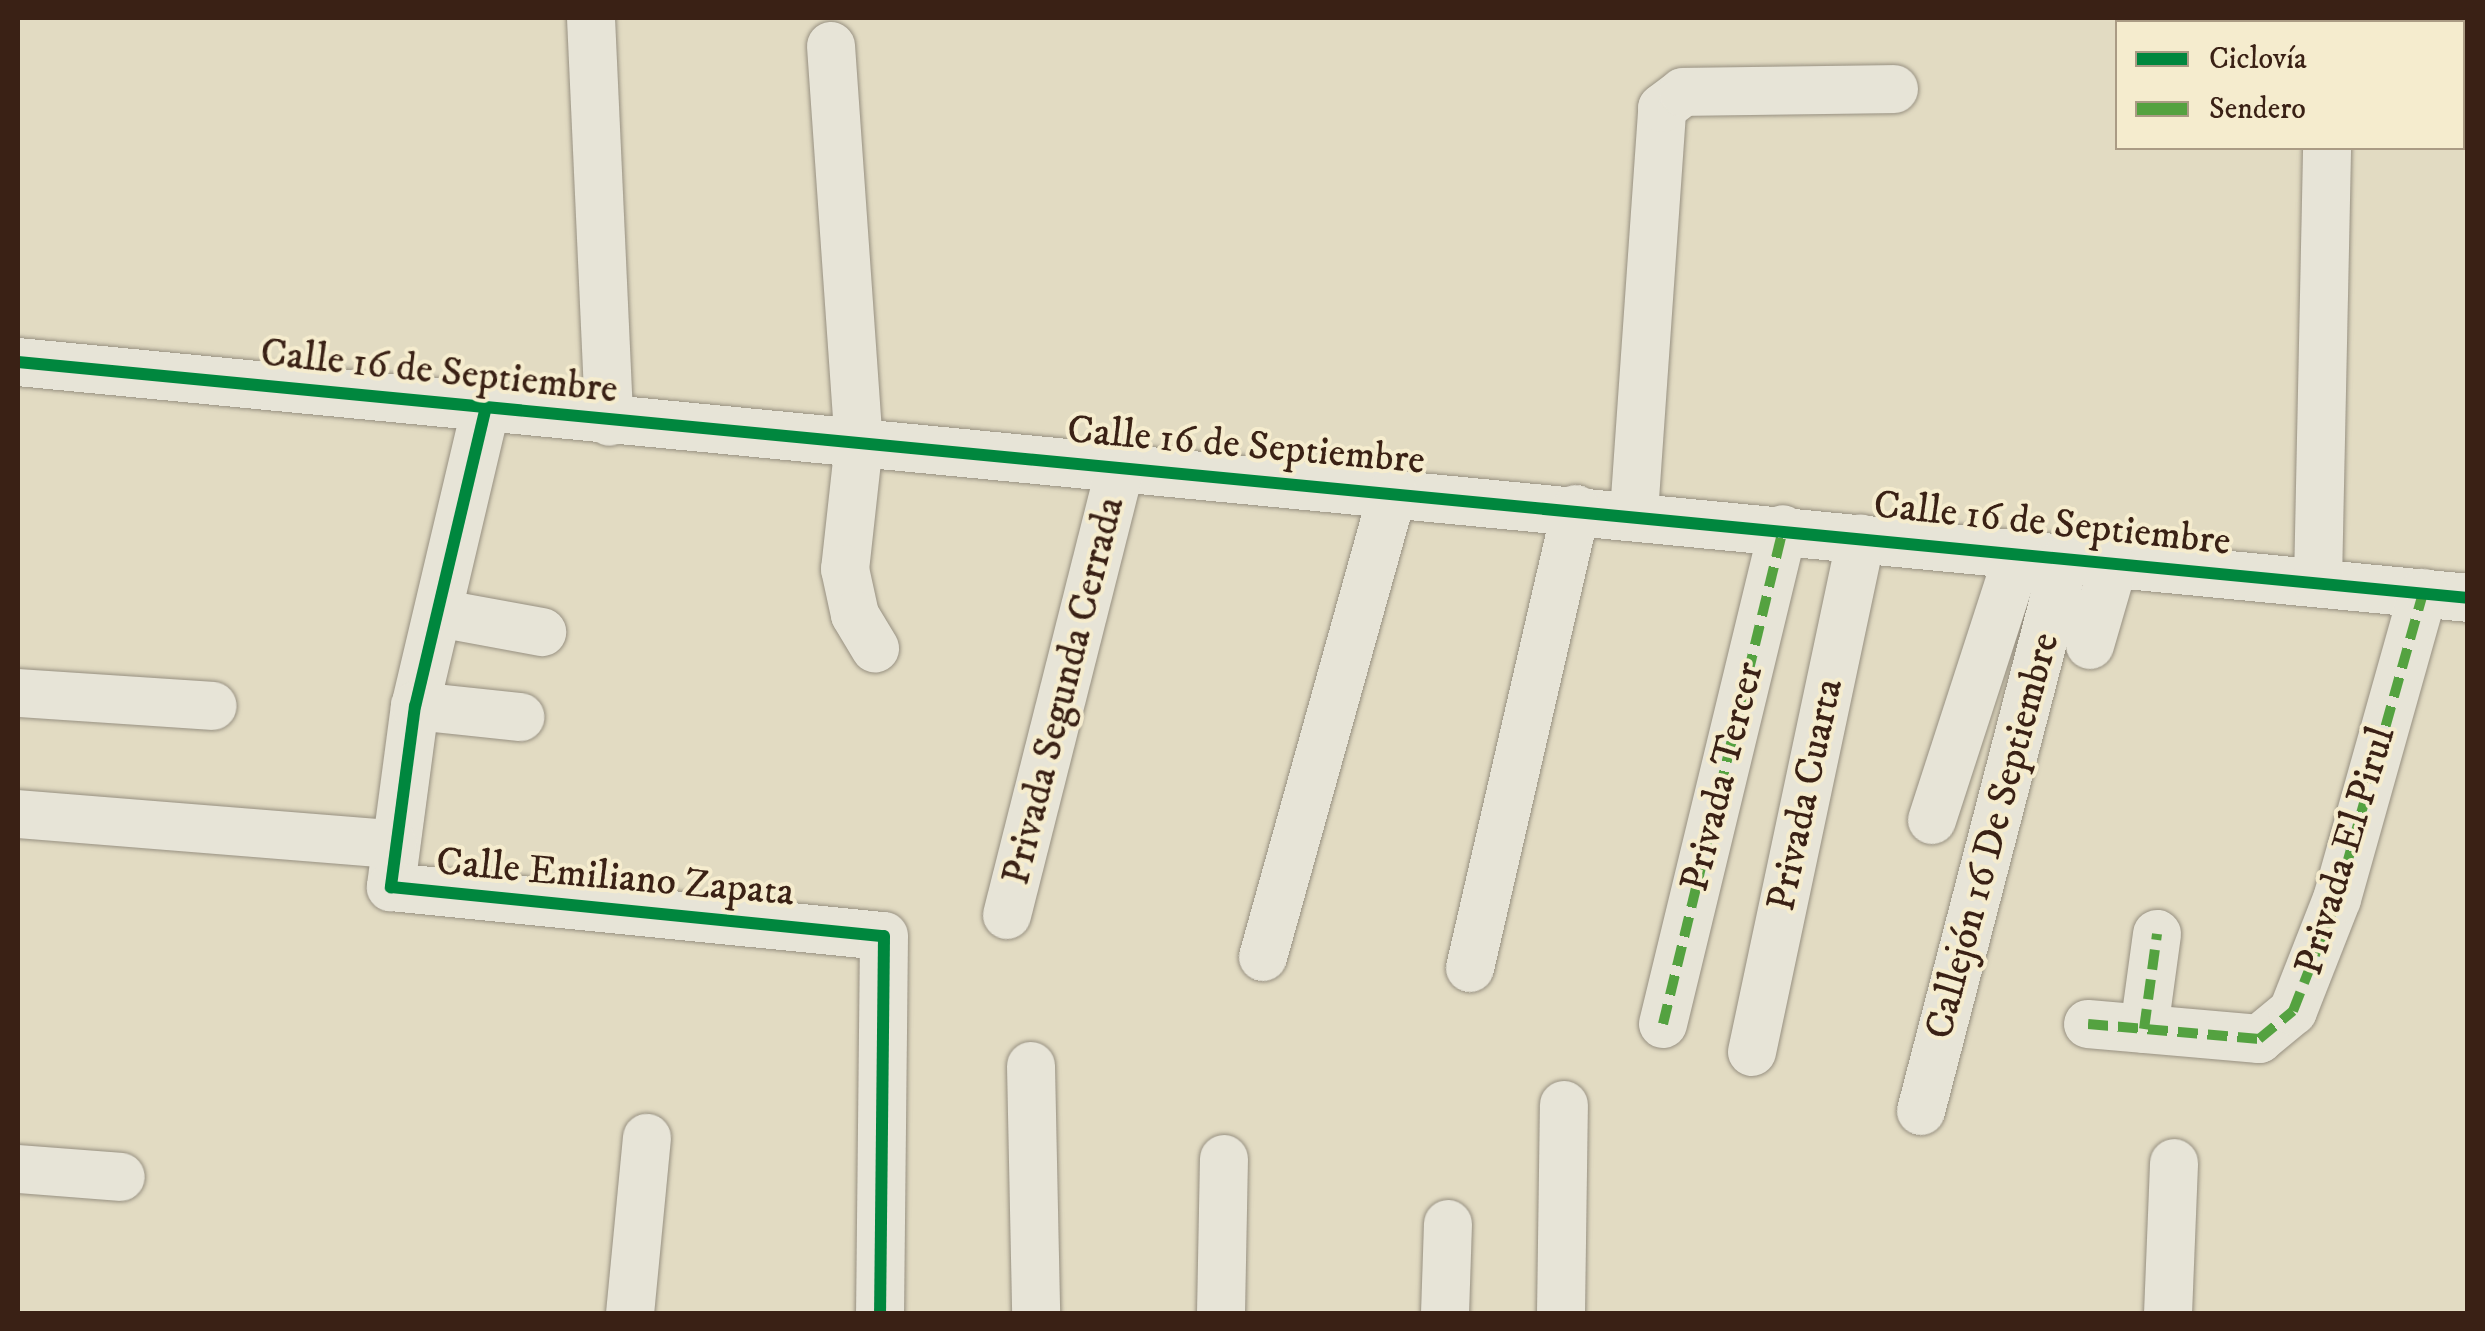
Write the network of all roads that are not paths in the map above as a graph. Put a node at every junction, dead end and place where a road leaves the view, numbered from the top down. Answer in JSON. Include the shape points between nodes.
{"nodes":[{"id":1,"x":590,"y":18,"type":"edge"},
{"id":2,"x":831,"y":46,"type":"dead end"},
{"id":3,"x":1894,"y":89,"type":"dead end"},
{"id":4,"x":2327,"y":150,"type":"edge"},
{"id":5,"x":18,"y":362,"type":"edge"},
{"id":6,"x":485,"y":412,"type":"junction"},
{"id":7,"x":609,"y":422,"type":"junction"},
{"id":8,"x":858,"y":443,"type":"junction"},
{"id":9,"x":1120,"y":467,"type":"junction"},
{"id":10,"x":1393,"y":492,"type":"junction"},
{"id":11,"x":1576,"y":509,"type":"junction"},
{"id":12,"x":1634,"y":514,"type":"junction"},
{"id":13,"x":1783,"y":529,"type":"junction"},
{"id":14,"x":1861,"y":538,"type":"junction"},
{"id":15,"x":2041,"y":558,"type":"junction"},
{"id":16,"x":2113,"y":566,"type":"junction"},
{"id":17,"x":2318,"y":582,"type":"junction"},
{"id":18,"x":2445,"y":595,"type":"edge"},
{"id":19,"x":438,"y":613,"type":"junction"},
{"id":20,"x":542,"y":632,"type":"dead end"},
{"id":21,"x":2090,"y":644,"type":"dead end"},
{"id":22,"x":876,"y":648,"type":"dead end"},
{"id":23,"x":18,"y":693,"type":"edge"},
{"id":24,"x":213,"y":706,"type":"dead end"},
{"id":25,"x":415,"y":706,"type":"junction"},
{"id":26,"x":520,"y":716,"type":"dead end"},
{"id":27,"x":18,"y":814,"type":"edge"},
{"id":28,"x":1932,"y":820,"type":"dead end"},
{"id":29,"x":393,"y":844,"type":"junction"},
{"id":30,"x":1007,"y":914,"type":"dead end"},
{"id":31,"x":2158,"y":934,"type":"dead end"},
{"id":32,"x":1263,"y":957,"type":"dead end"},
{"id":33,"x":1470,"y":968,"type":"dead end"},
{"id":34,"x":1664,"y":1024,"type":"dead end"},
{"id":35,"x":2088,"y":1024,"type":"dead end"},
{"id":36,"x":2144,"y":1029,"type":"junction"},
{"id":37,"x":1752,"y":1052,"type":"dead end"},
{"id":38,"x":1032,"y":1066,"type":"dead end"},
{"id":39,"x":1564,"y":1105,"type":"dead end"},
{"id":40,"x":1921,"y":1111,"type":"dead end"},
{"id":41,"x":648,"y":1138,"type":"dead end"},
{"id":42,"x":1224,"y":1158,"type":"dead end"},
{"id":43,"x":2174,"y":1163,"type":"dead end"},
{"id":44,"x":18,"y":1169,"type":"edge"},
{"id":45,"x":121,"y":1177,"type":"dead end"},
{"id":46,"x":1448,"y":1224,"type":"dead end"},
{"id":47,"x":630,"y":1314,"type":"edge"},
{"id":48,"x":880,"y":1314,"type":"edge"},
{"id":49,"x":1036,"y":1314,"type":"edge"},
{"id":50,"x":1220,"y":1314,"type":"edge"},
{"id":51,"x":1446,"y":1314,"type":"edge"},
{"id":52,"x":1561,"y":1314,"type":"edge"},
{"id":53,"x":2168,"y":1314,"type":"edge"}],
"edges":[{"from":1,"to":7,"type":"street"},
{"from":2,"to":8,"type":"street"},
{"from":3,"to":12,"type":"street","via":[[1683,92],[1662,108]]},
{"from":4,"to":17,"type":"street"},
{"from":5,"to":6,"type":"street","name":"Calle 16 de Septiembre"},
{"from":6,"to":7,"type":"street","name":"Calle 16 de Septiembre"},
{"from":6,"to":19,"type":"street","name":"Calle Emiliano Zapata"},
{"from":7,"to":8,"type":"street","name":"Calle 16 de Septiembre"},
{"from":8,"to":9,"type":"street","name":"Calle 16 de Septiembre"},
{"from":8,"to":22,"type":"street","via":[[844,570],[855,615]]},
{"from":9,"to":10,"type":"street","name":"Calle 16 de Septiembre"},
{"from":9,"to":30,"type":"street","name":"Privada Segunda Cerrada"},
{"from":10,"to":11,"type":"street","name":"Calle 16 de Septiembre"},
{"from":10,"to":32,"type":"street"},
{"from":11,"to":12,"type":"street","name":"Calle 16 de Septiembre"},
{"from":11,"to":33,"type":"street"},
{"from":12,"to":13,"type":"street","name":"Calle 16 de Septiembre"},
{"from":13,"to":14,"type":"street","name":"Calle 16 de Septiembre"},
{"from":13,"to":34,"type":"street","name":"Privada Tercer"},
{"from":14,"to":15,"type":"street","name":"Calle 16 de Septiembre"},
{"from":14,"to":37,"type":"street","name":"Privada Cuarta"},
{"from":15,"to":16,"type":"street","name":"Calle 16 de Septiembre"},
{"from":15,"to":28,"type":"street"},
{"from":15,"to":40,"type":"street","name":"Callejón 16 De Septiembre"},
{"from":16,"to":17,"type":"street","name":"Calle 16 de Septiembre"},
{"from":16,"to":21,"type":"street"},
{"from":17,"to":18,"type":"street","name":"Calle 16 de Septiembre"},
{"from":18,"to":36,"type":"street","name":"Privada El Pirul","via":[[2293,1011],[2259,1040]]},
{"from":19,"to":20,"type":"street"},
{"from":19,"to":25,"type":"street","name":"Calle Emiliano Zapata"},
{"from":23,"to":24,"type":"street"},
{"from":25,"to":26,"type":"street"},
{"from":25,"to":29,"type":"street","name":"Calle Emiliano Zapata"},
{"from":27,"to":29,"type":"street"},
{"from":29,"to":48,"type":"street","name":"Calle Emiliano Zapata","via":[[396,892],[884,936]]},
{"from":31,"to":36,"type":"street"},
{"from":35,"to":36,"type":"street","name":"Privada El Pirul"},
{"from":38,"to":49,"type":"street"},
{"from":39,"to":52,"type":"street"},
{"from":41,"to":47,"type":"street"},
{"from":42,"to":50,"type":"street"},
{"from":43,"to":53,"type":"street"},
{"from":44,"to":45,"type":"street"},
{"from":46,"to":51,"type":"street"}]}
